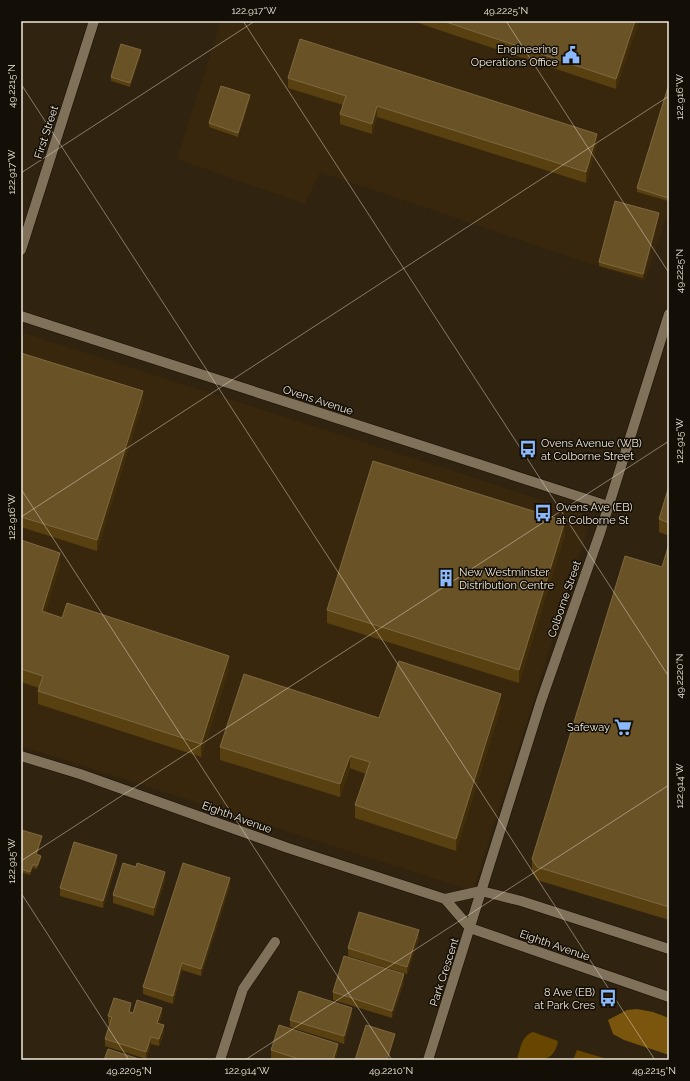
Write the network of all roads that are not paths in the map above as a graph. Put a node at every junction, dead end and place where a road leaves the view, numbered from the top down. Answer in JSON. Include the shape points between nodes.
{"nodes":[{"id":1,"x":94,"y":21,"type":"edge"},
{"id":2,"x":21,"y":250,"type":"edge"},
{"id":3,"x":669,"y":314,"type":"edge"},
{"id":4,"x":21,"y":316,"type":"edge"},
{"id":5,"x":608,"y":506,"type":"junction"},
{"id":6,"x":21,"y":756,"type":"edge"},
{"id":7,"x":481,"y":891,"type":"junction"},
{"id":8,"x":445,"y":899,"type":"junction"},
{"id":9,"x":470,"y":928,"type":"junction"},
{"id":10,"x":275,"y":942,"type":"dead end"},
{"id":11,"x":669,"y":949,"type":"edge"},
{"id":12,"x":669,"y":997,"type":"edge"},
{"id":13,"x":220,"y":1060,"type":"edge"},
{"id":14,"x":428,"y":1060,"type":"edge"}],
"edges":[{"from":1,"to":2,"type":"street","name":"First Street"},
{"from":3,"to":5,"type":"street","name":"Colborne Street"},
{"from":4,"to":5,"type":"street","name":"Ovens Avenue"},
{"from":5,"to":7,"type":"street","name":"Colborne Street","via":[[541,701]]},
{"from":6,"to":8,"type":"street","name":"Eighth Avenue"},
{"from":7,"to":8,"type":"street"},
{"from":7,"to":9,"type":"street","name":"Park Crescent"},
{"from":7,"to":11,"type":"street"},
{"from":8,"to":9,"type":"street","name":"Eighth Avenue"},
{"from":9,"to":12,"type":"street","name":"Eighth Avenue"},
{"from":9,"to":14,"type":"street","name":"Park Crescent"},
{"from":10,"to":13,"type":"street","via":[[243,988]]}]}
